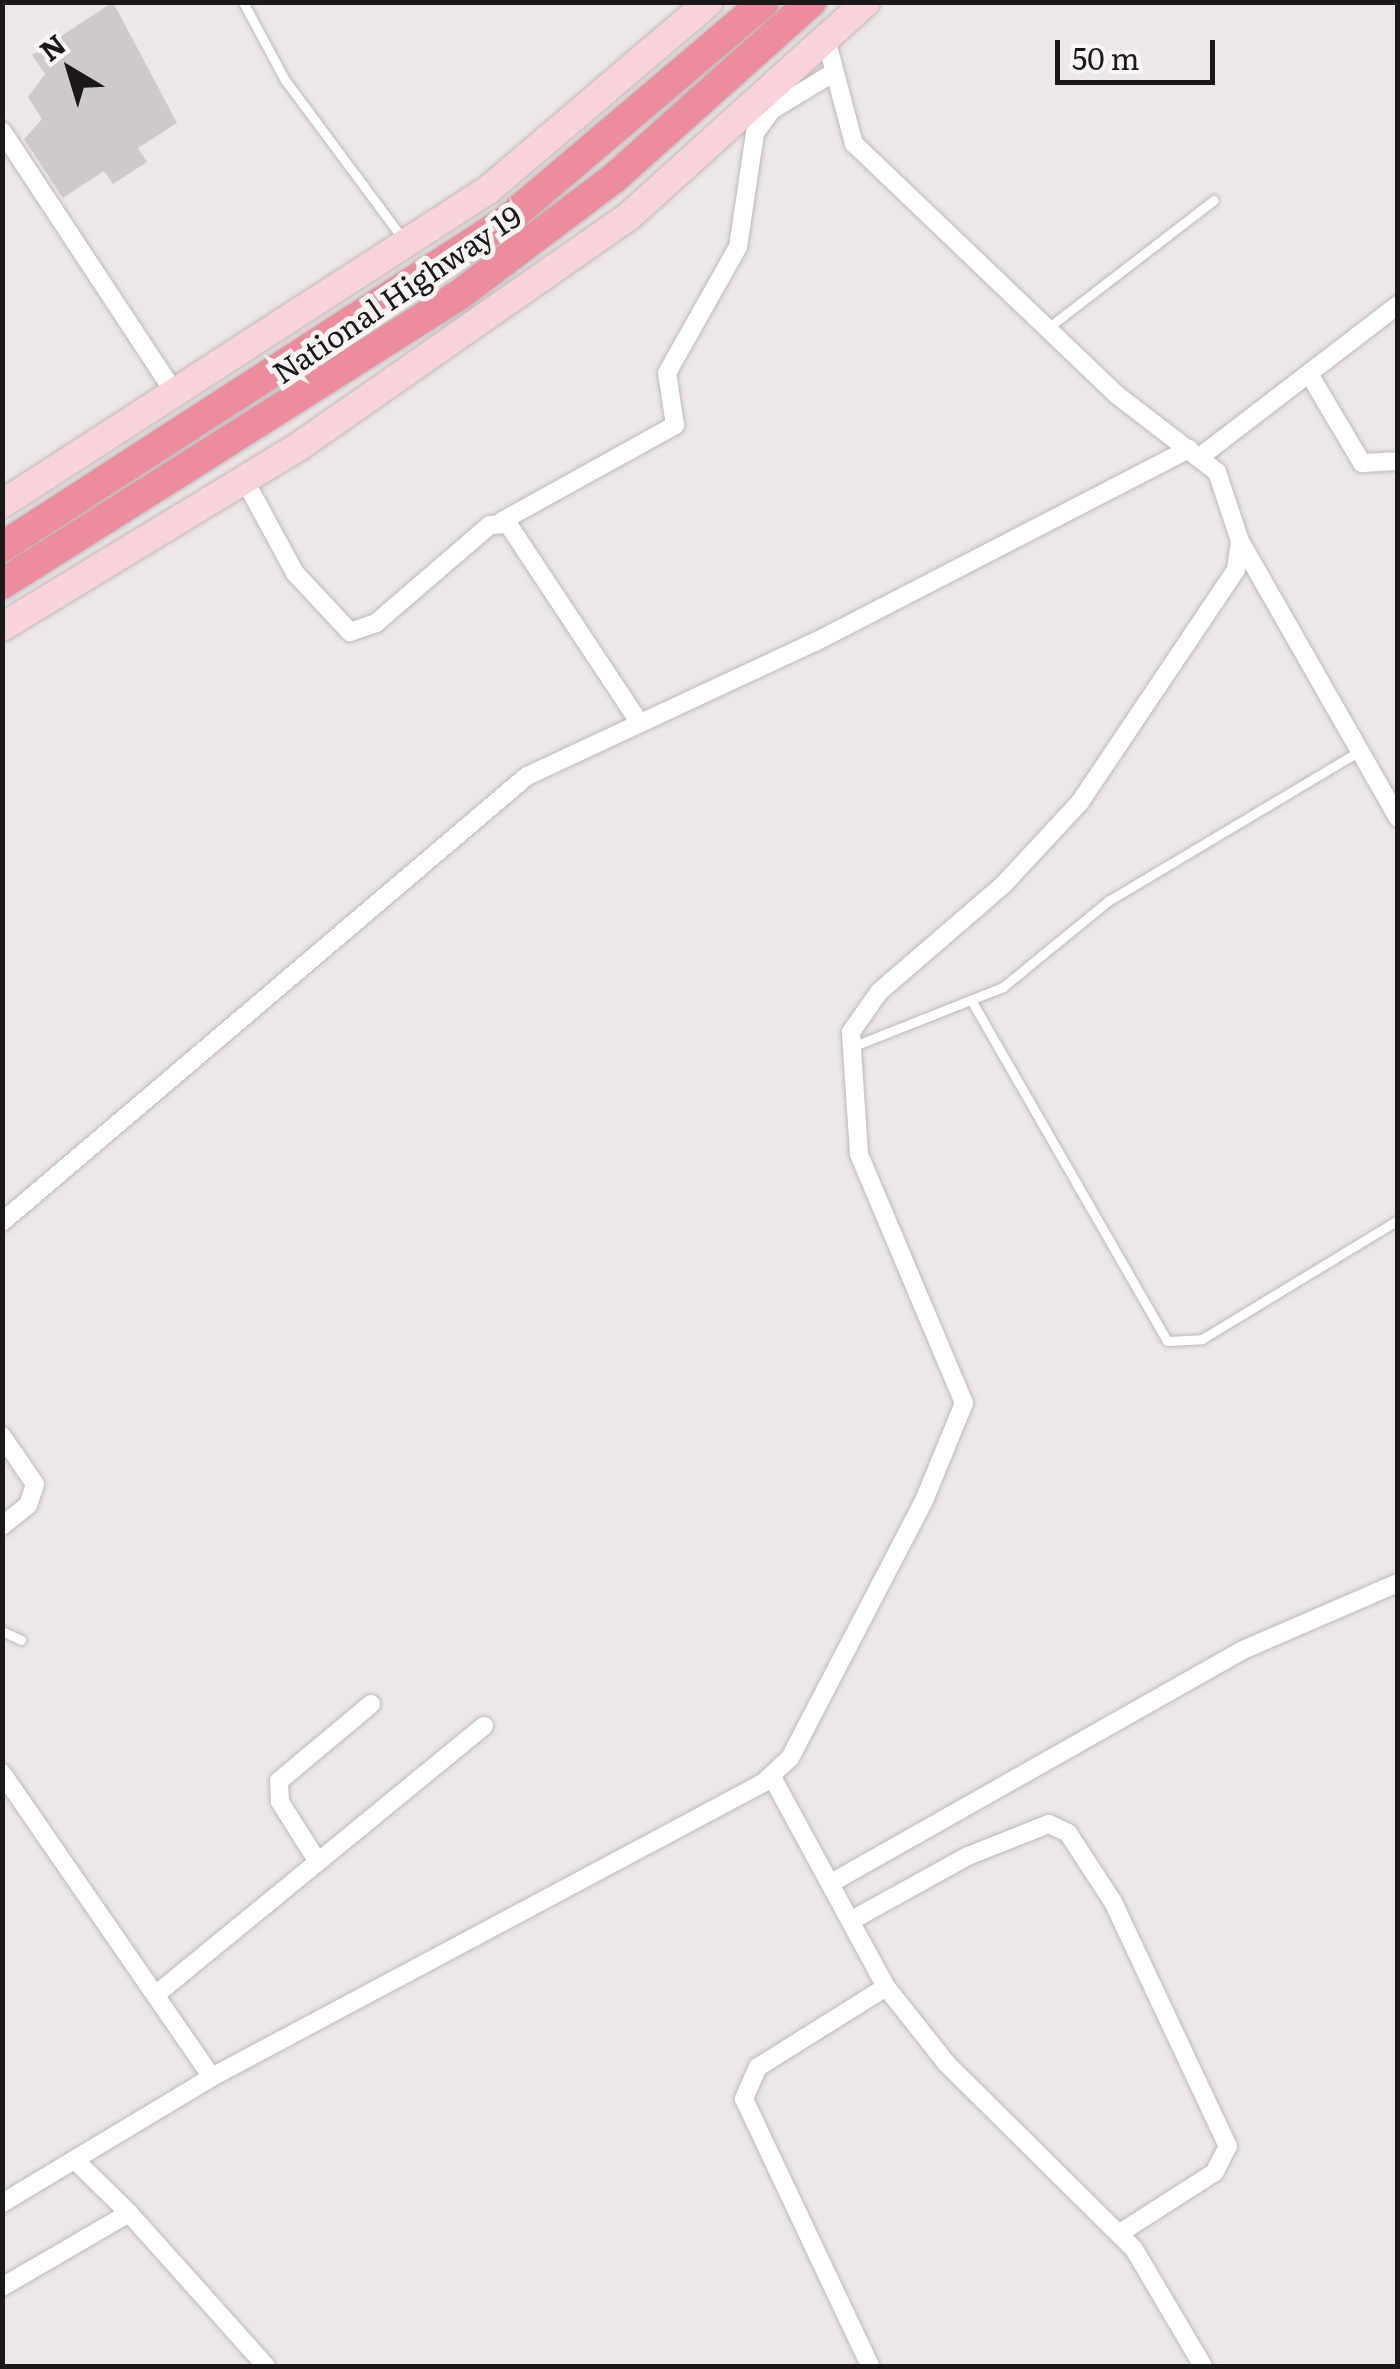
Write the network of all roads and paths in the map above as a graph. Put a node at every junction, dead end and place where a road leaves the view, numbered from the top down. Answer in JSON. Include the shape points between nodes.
{"nodes":[{"id":1,"x":243,"y":2,"type":"edge"},
{"id":2,"x":708,"y":2,"type":"edge"},
{"id":3,"x":764,"y":2,"type":"edge"},
{"id":4,"x":866,"y":2,"type":"edge"},
{"id":5,"x":810,"y":4,"type":"edge"},
{"id":6,"x":826,"y":38,"type":"junction"},
{"id":7,"x":834,"y":73,"type":"junction"},
{"id":8,"x":2,"y":132,"type":"edge"},
{"id":9,"x":1214,"y":200,"type":"dead end"},
{"id":10,"x":408,"y":246,"type":"junction"},
{"id":11,"x":1398,"y":304,"type":"edge"},
{"id":12,"x":1050,"y":327,"type":"junction"},
{"id":13,"x":1308,"y":374,"type":"junction"},
{"id":14,"x":178,"y":396,"type":"junction"},
{"id":15,"x":1195,"y":453,"type":"junction"},
{"id":16,"x":1398,"y":461,"type":"edge"},
{"id":17,"x":244,"y":478,"type":"junction"},
{"id":18,"x":2,"y":504,"type":"edge"},
{"id":19,"x":502,"y":520,"type":"junction"},
{"id":20,"x":1240,"y":541,"type":"junction"},
{"id":21,"x":2,"y":548,"type":"edge"},
{"id":22,"x":2,"y":584,"type":"edge"},
{"id":23,"x":2,"y":627,"type":"edge"},
{"id":24,"x":639,"y":722,"type":"junction"},
{"id":25,"x":1361,"y":750,"type":"junction"},
{"id":26,"x":1398,"y":818,"type":"edge"},
{"id":27,"x":971,"y":1000,"type":"junction"},
{"id":28,"x":847,"y":1049,"type":"junction"},
{"id":29,"x":1398,"y":1220,"type":"edge"},
{"id":30,"x":2,"y":1222,"type":"edge"},
{"id":31,"x":2,"y":1436,"type":"edge"},
{"id":32,"x":2,"y":1526,"type":"edge"},
{"id":33,"x":1398,"y":1583,"type":"edge"},
{"id":34,"x":2,"y":1631,"type":"edge"},
{"id":35,"x":20,"y":1640,"type":"dead end"},
{"id":36,"x":370,"y":1704,"type":"dead end"},
{"id":37,"x":484,"y":1726,"type":"dead end"},
{"id":38,"x":2,"y":1773,"type":"edge"},
{"id":39,"x":772,"y":1777,"type":"junction"},
{"id":40,"x":318,"y":1862,"type":"junction"},
{"id":41,"x":831,"y":1883,"type":"junction"},
{"id":42,"x":852,"y":1920,"type":"junction"},
{"id":43,"x":886,"y":1987,"type":"junction"},
{"id":44,"x":159,"y":1992,"type":"junction"},
{"id":45,"x":212,"y":2077,"type":"junction"},
{"id":46,"x":76,"y":2160,"type":"junction"},
{"id":47,"x":2,"y":2203,"type":"edge"},
{"id":48,"x":128,"y":2213,"type":"junction"},
{"id":49,"x":1120,"y":2233,"type":"junction"},
{"id":50,"x":2,"y":2287,"type":"edge"},
{"id":51,"x":266,"y":2366,"type":"edge"},
{"id":52,"x":870,"y":2366,"type":"edge"},
{"id":53,"x":1203,"y":2366,"type":"edge"}],
"edges":[{"from":1,"to":10,"type":"lane","via":[[285,80]]},
{"from":2,"to":10,"type":"main road","via":[[514,171]]},
{"from":3,"to":21,"type":"highway","name":"National Highway 19","via":[[506,221]]},
{"from":4,"to":6,"type":"main road"},
{"from":5,"to":22,"type":"highway","via":[[613,179],[474,284]]},
{"from":6,"to":7,"type":"street"},
{"from":6,"to":17,"type":"main road","via":[[627,218]]},
{"from":7,"to":12,"type":"street","via":[[854,144]]},
{"from":7,"to":19,"type":"street","via":[[772,110],[755,133],[738,246],[667,373],[675,425]]},
{"from":8,"to":14,"type":"street"},
{"from":9,"to":12,"type":"lane"},
{"from":10,"to":14,"type":"main road"},
{"from":11,"to":13,"type":"street"},
{"from":12,"to":15,"type":"street"},
{"from":13,"to":15,"type":"street"},
{"from":13,"to":16,"type":"street","via":[[1362,463]]},
{"from":14,"to":18,"type":"main road"},
{"from":15,"to":20,"type":"street","via":[[1224,483]]},
{"from":15,"to":24,"type":"street"},
{"from":17,"to":19,"type":"street","via":[[296,572],[350,632],[376,623]]},
{"from":17,"to":23,"type":"main road"},
{"from":19,"to":24,"type":"street"},
{"from":20,"to":25,"type":"street"},
{"from":20,"to":28,"type":"street","via":[[1229,585],[1099,778],[1004,884],[878,992]]},
{"from":24,"to":30,"type":"street","via":[[494,799]]},
{"from":25,"to":26,"type":"street"},
{"from":25,"to":27,"type":"lane","via":[[1108,901],[1025,972]]},
{"from":27,"to":28,"type":"lane"},
{"from":27,"to":29,"type":"lane","via":[[1166,1341],[1202,1338]]},
{"from":28,"to":39,"type":"street","via":[[859,1154],[964,1403],[923,1503]]},
{"from":31,"to":32,"type":"street","via":[[35,1484],[28,1506]]},
{"from":33,"to":41,"type":"street","via":[[1243,1650]]},
{"from":34,"to":35,"type":"lane"},
{"from":36,"to":40,"type":"street","via":[[279,1780],[280,1802]]},
{"from":37,"to":40,"type":"street"},
{"from":38,"to":44,"type":"street"},
{"from":39,"to":41,"type":"street"},
{"from":39,"to":45,"type":"street"},
{"from":40,"to":44,"type":"street"},
{"from":41,"to":42,"type":"street"},
{"from":42,"to":43,"type":"street"},
{"from":42,"to":49,"type":"street","via":[[968,1856],[1050,1824],[1068,1833],[1114,1902],[1228,2146],[1215,2172]]},
{"from":43,"to":49,"type":"street","via":[[947,2064]]},
{"from":43,"to":52,"type":"street","via":[[758,2068],[744,2089]]},
{"from":44,"to":45,"type":"street"},
{"from":45,"to":46,"type":"street"},
{"from":46,"to":47,"type":"street"},
{"from":46,"to":48,"type":"street"},
{"from":48,"to":50,"type":"street"},
{"from":48,"to":51,"type":"street"},
{"from":49,"to":53,"type":"street"}]}
